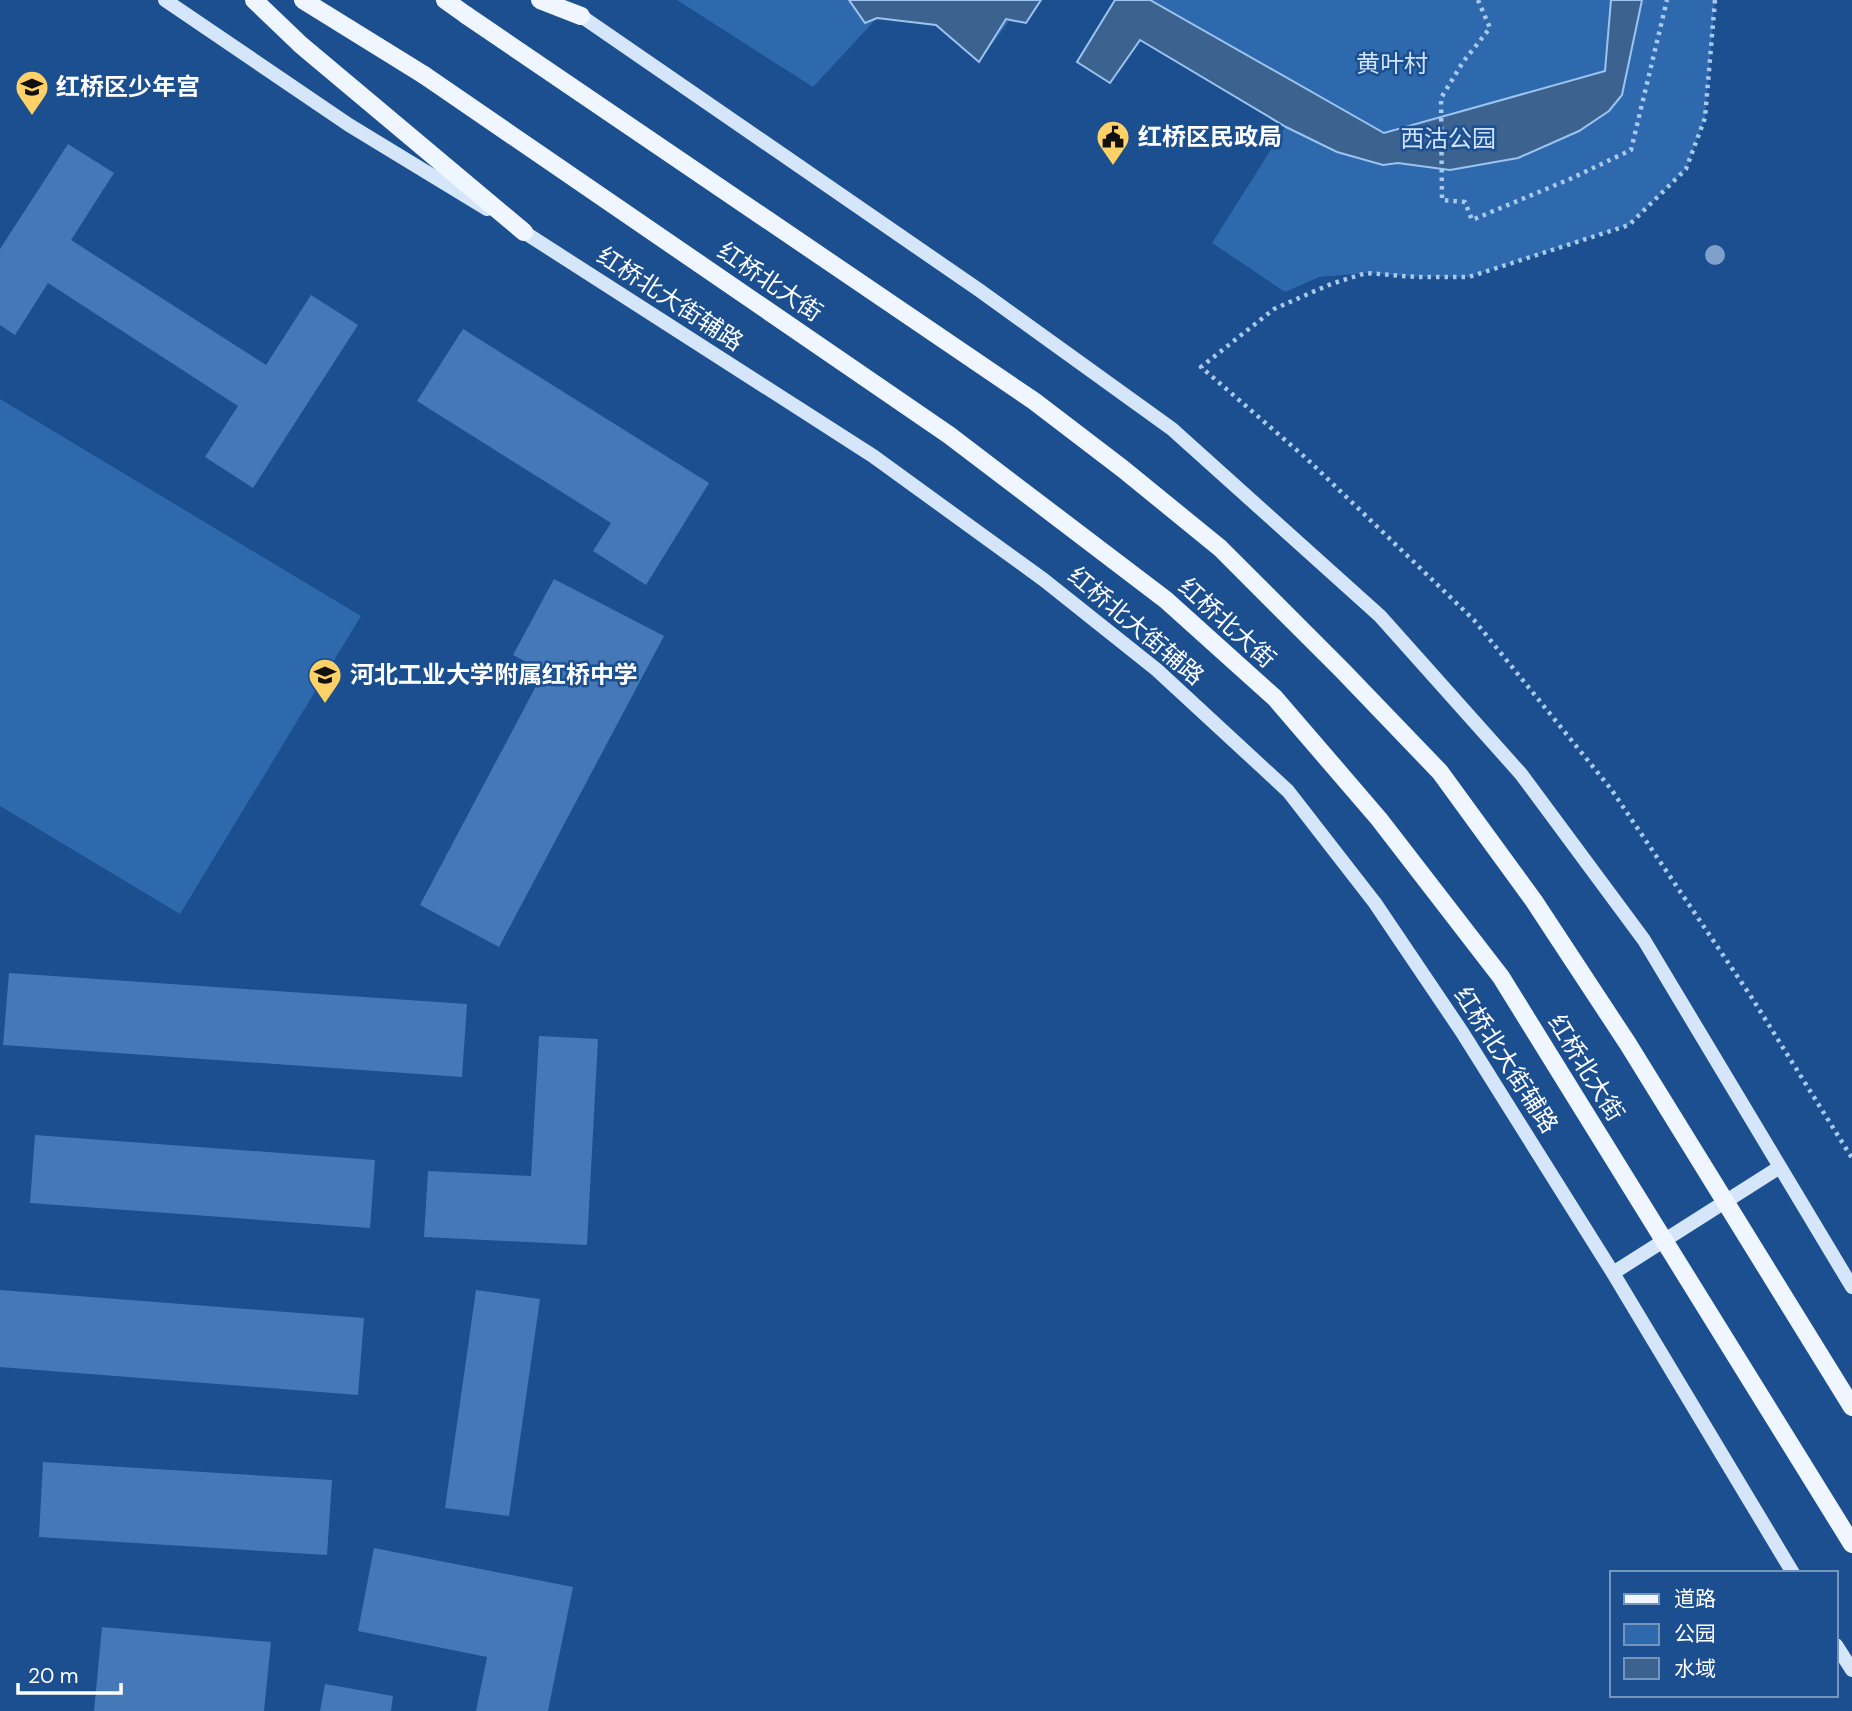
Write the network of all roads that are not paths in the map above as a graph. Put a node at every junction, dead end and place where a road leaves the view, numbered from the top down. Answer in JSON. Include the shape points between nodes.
{"nodes":[{"id":1,"x":165,"y":0,"type":"edge"},
{"id":2,"x":254,"y":0,"type":"edge"},
{"id":3,"x":303,"y":0,"type":"edge"},
{"id":4,"x":445,"y":0,"type":"edge"},
{"id":5,"x":540,"y":0,"type":"edge"},
{"id":6,"x":556,"y":0,"type":"edge"},
{"id":7,"x":581,"y":16,"type":"junction"},
{"id":8,"x":524,"y":232,"type":"junction"},
{"id":9,"x":1780,"y":1167,"type":"junction"},
{"id":10,"x":1613,"y":1273,"type":"junction"},
{"id":11,"x":1852,"y":1287,"type":"edge"},
{"id":12,"x":1852,"y":1407,"type":"edge"},
{"id":13,"x":1852,"y":1544,"type":"edge"},
{"id":14,"x":1792,"y":1571,"type":"edge"},
{"id":15,"x":1838,"y":1647,"type":"edge"},
{"id":16,"x":1852,"y":1670,"type":"edge"}],
"edges":[{"from":1,"to":8,"type":"main road","name":"红桥北大街辅路","via":[[349,125]]},
{"from":2,"to":8,"type":"main road","via":[[301,45]]},
{"from":3,"to":13,"type":"main road","name":"红桥北大街","bridge":true,"via":[[424,75],[949,435],[1166,600],[1275,698],[1379,819],[1501,977]]},
{"from":4,"to":12,"type":"main road","name":"红桥北大街","bridge":true,"via":[[1034,401],[1220,548],[1440,772],[1534,901],[1628,1044]]},
{"from":5,"to":7,"type":"main road"},
{"from":6,"to":7,"type":"main road"},
{"from":7,"to":9,"type":"main road","via":[[1172,429],[1380,616],[1521,774],[1644,940]]},
{"from":8,"to":10,"type":"main road","name":"红桥北大街辅路","via":[[873,456],[1034,572],[1157,670],[1288,791],[1375,903],[1455,1021]]},
{"from":9,"to":10,"type":"main road"},
{"from":9,"to":11,"type":"main road"},
{"from":10,"to":14,"type":"main road","name":"红桥北大街辅路"},
{"from":15,"to":16,"type":"main road"}]}
